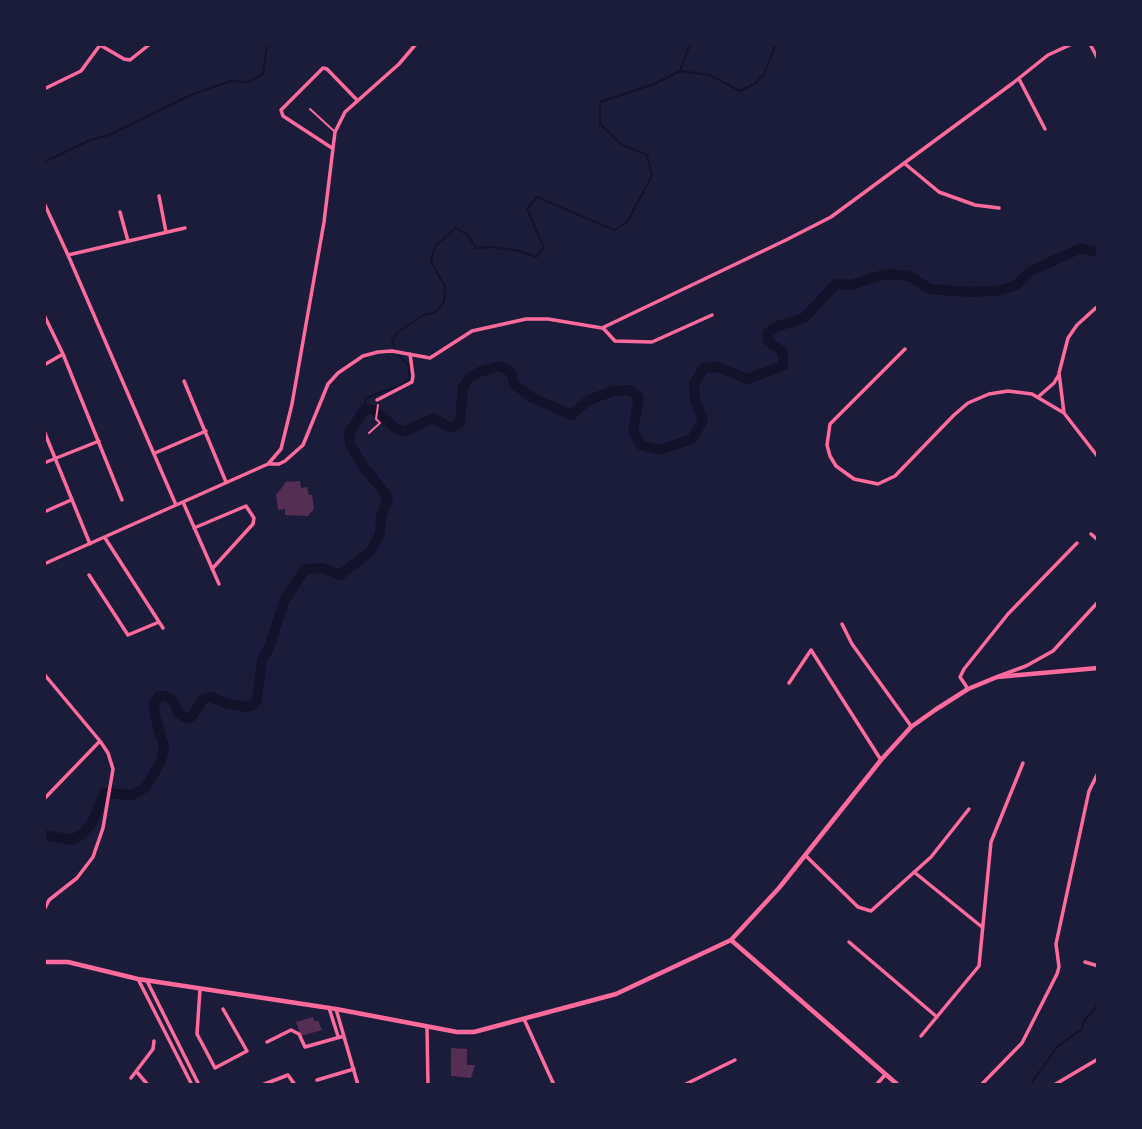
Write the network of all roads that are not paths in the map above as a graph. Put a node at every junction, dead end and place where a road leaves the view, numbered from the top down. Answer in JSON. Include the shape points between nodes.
{"nodes":[{"id":1,"x":99,"y":44,"type":"edge"},
{"id":2,"x":150,"y":44,"type":"edge"},
{"id":3,"x":416,"y":44,"type":"edge"},
{"id":4,"x":1072,"y":44,"type":"edge"},
{"id":5,"x":1090,"y":44,"type":"edge"},
{"id":6,"x":1098,"y":58,"type":"edge"},
{"id":7,"x":1019,"y":79,"type":"junction"},
{"id":8,"x":44,"y":89,"type":"edge"},
{"id":9,"x":357,"y":100,"type":"junction"},
{"id":10,"x":310,"y":109,"type":"dead end"},
{"id":11,"x":1045,"y":129,"type":"dead end"},
{"id":12,"x":334,"y":132,"type":"junction"},
{"id":13,"x":332,"y":148,"type":"junction"},
{"id":14,"x":904,"y":163,"type":"junction"},
{"id":15,"x":159,"y":196,"type":"dead end"},
{"id":16,"x":45,"y":206,"type":"edge"},
{"id":17,"x":999,"y":208,"type":"dead end"},
{"id":18,"x":120,"y":212,"type":"dead end"},
{"id":19,"x":185,"y":228,"type":"dead end"},
{"id":20,"x":166,"y":232,"type":"junction"},
{"id":21,"x":128,"y":241,"type":"junction"},
{"id":22,"x":68,"y":255,"type":"junction"},
{"id":23,"x":1098,"y":306,"type":"edge"},
{"id":24,"x":44,"y":315,"type":"edge"},
{"id":25,"x":712,"y":315,"type":"dead end"},
{"id":26,"x":602,"y":328,"type":"junction"},
{"id":27,"x":905,"y":349,"type":"dead end"},
{"id":28,"x":63,"y":354,"type":"junction"},
{"id":29,"x":411,"y":354,"type":"junction"},
{"id":30,"x":44,"y":365,"type":"edge"},
{"id":31,"x":1059,"y":373,"type":"junction"},
{"id":32,"x":184,"y":381,"type":"dead end"},
{"id":33,"x":1038,"y":397,"type":"junction"},
{"id":34,"x":378,"y":402,"type":"road end"},
{"id":35,"x":1064,"y":413,"type":"junction"},
{"id":36,"x":44,"y":431,"type":"edge"},
{"id":37,"x":206,"y":431,"type":"junction"},
{"id":38,"x":99,"y":441,"type":"junction"},
{"id":39,"x":155,"y":453,"type":"junction"},
{"id":40,"x":1098,"y":457,"type":"edge"},
{"id":41,"x":55,"y":458,"type":"junction"},
{"id":42,"x":44,"y":463,"type":"edge"},
{"id":43,"x":268,"y":464,"type":"junction"},
{"id":44,"x":226,"y":483,"type":"junction"},
{"id":45,"x":71,"y":500,"type":"junction"},
{"id":46,"x":122,"y":500,"type":"dead end"},
{"id":47,"x":183,"y":502,"type":"junction"},
{"id":48,"x":176,"y":505,"type":"junction"},
{"id":49,"x":44,"y":512,"type":"edge"},
{"id":50,"x":194,"y":528,"type":"junction"},
{"id":51,"x":1091,"y":534,"type":"dead end"},
{"id":52,"x":105,"y":538,"type":"junction"},
{"id":53,"x":1098,"y":540,"type":"edge"},
{"id":54,"x":1077,"y":543,"type":"dead end"},
{"id":55,"x":89,"y":544,"type":"junction"},
{"id":56,"x":44,"y":564,"type":"edge"},
{"id":57,"x":212,"y":569,"type":"junction"},
{"id":58,"x":89,"y":575,"type":"dead end"},
{"id":59,"x":219,"y":583,"type":"dead end"},
{"id":60,"x":1098,"y":602,"type":"edge"},
{"id":61,"x":159,"y":622,"type":"junction"},
{"id":62,"x":842,"y":624,"type":"dead end"},
{"id":63,"x":163,"y":628,"type":"dead end"},
{"id":64,"x":1098,"y":668,"type":"edge"},
{"id":65,"x":44,"y":674,"type":"edge"},
{"id":66,"x":997,"y":677,"type":"junction"},
{"id":67,"x":789,"y":683,"type":"dead end"},
{"id":68,"x":968,"y":689,"type":"junction"},
{"id":69,"x":911,"y":727,"type":"junction"},
{"id":70,"x":100,"y":741,"type":"junction"},
{"id":71,"x":881,"y":760,"type":"junction"},
{"id":72,"x":1023,"y":763,"type":"dead end"},
{"id":73,"x":1098,"y":774,"type":"edge"},
{"id":74,"x":44,"y":799,"type":"edge"},
{"id":75,"x":969,"y":809,"type":"dead end"},
{"id":76,"x":805,"y":855,"type":"junction"},
{"id":77,"x":914,"y":872,"type":"junction"},
{"id":78,"x":44,"y":910,"type":"edge"},
{"id":79,"x":982,"y":928,"type":"junction"},
{"id":80,"x":731,"y":940,"type":"junction"},
{"id":81,"x":849,"y":942,"type":"dead end"},
{"id":82,"x":44,"y":962,"type":"edge"},
{"id":83,"x":1085,"y":962,"type":"dead end"},
{"id":84,"x":1098,"y":966,"type":"edge"},
{"id":85,"x":138,"y":979,"type":"junction"},
{"id":86,"x":146,"y":980,"type":"junction"},
{"id":87,"x":200,"y":989,"type":"junction"},
{"id":88,"x":223,"y":1009,"type":"dead end"},
{"id":89,"x":332,"y":1009,"type":"junction"},
{"id":90,"x":162,"y":1012,"type":"junction"},
{"id":91,"x":156,"y":1015,"type":"junction"},
{"id":92,"x":937,"y":1017,"type":"junction"},
{"id":93,"x":524,"y":1019,"type":"junction"},
{"id":94,"x":427,"y":1028,"type":"junction"},
{"id":95,"x":341,"y":1036,"type":"junction"},
{"id":96,"x":921,"y":1036,"type":"dead end"},
{"id":97,"x":155,"y":1041,"type":"dead end"},
{"id":98,"x":267,"y":1042,"type":"dead end"},
{"id":99,"x":182,"y":1052,"type":"junction"},
{"id":100,"x":177,"y":1055,"type":"junction"},
{"id":101,"x":1098,"y":1059,"type":"edge"},
{"id":102,"x":735,"y":1060,"type":"dead end"},
{"id":103,"x":354,"y":1069,"type":"junction"},
{"id":104,"x":136,"y":1071,"type":"junction"},
{"id":105,"x":885,"y":1075,"type":"junction"},
{"id":106,"x":131,"y":1078,"type":"dead end"},
{"id":107,"x":317,"y":1080,"type":"dead end"},
{"id":108,"x":148,"y":1085,"type":"edge"},
{"id":109,"x":192,"y":1085,"type":"edge"},
{"id":110,"x":199,"y":1085,"type":"edge"},
{"id":111,"x":262,"y":1085,"type":"edge"},
{"id":112,"x":295,"y":1085,"type":"edge"},
{"id":113,"x":359,"y":1085,"type":"edge"},
{"id":114,"x":428,"y":1085,"type":"edge"},
{"id":115,"x":554,"y":1085,"type":"edge"},
{"id":116,"x":684,"y":1085,"type":"edge"},
{"id":117,"x":876,"y":1085,"type":"edge"},
{"id":118,"x":898,"y":1085,"type":"edge"},
{"id":119,"x":981,"y":1085,"type":"edge"},
{"id":120,"x":1054,"y":1085,"type":"edge"}],
"edges":[{"from":1,"to":2,"type":"street","via":[[124,60]]},
{"from":1,"to":8,"type":"street","via":[[81,71]]},
{"from":3,"to":9,"type":"street"},
{"from":4,"to":7,"type":"street","via":[[1048,55]]},
{"from":5,"to":6,"type":"street"},
{"from":7,"to":11,"type":"street"},
{"from":7,"to":14,"type":"street"},
{"from":9,"to":12,"type":"street"},
{"from":9,"to":13,"type":"street","via":[[323,68],[281,110],[283,117]]},
{"from":10,"to":12,"type":"lane"},
{"from":12,"to":13,"type":"street"},
{"from":13,"to":43,"type":"street","via":[[324,222],[292,404],[281,449]]},
{"from":14,"to":17,"type":"street","via":[[939,192]]},
{"from":14,"to":26,"type":"street","via":[[831,217]]},
{"from":15,"to":20,"type":"street"},
{"from":16,"to":22,"type":"street"},
{"from":18,"to":21,"type":"street"},
{"from":19,"to":20,"type":"street"},
{"from":20,"to":21,"type":"street"},
{"from":21,"to":22,"type":"street"},
{"from":22,"to":39,"type":"street"},
{"from":23,"to":31,"type":"street","via":[[1068,338]]},
{"from":24,"to":28,"type":"street"},
{"from":25,"to":26,"type":"street","via":[[652,342],[615,341]]},
{"from":26,"to":29,"type":"street","via":[[526,319],[472,331],[430,358]]},
{"from":27,"to":33,"type":"street","via":[[830,424],[830,456],[853,479],[878,484],[895,476],[968,403],[1008,391]]},
{"from":28,"to":30,"type":"street"},
{"from":28,"to":38,"type":"street"},
{"from":29,"to":34,"type":"street","via":[[412,382]]},
{"from":29,"to":43,"type":"street","via":[[378,352],[338,373],[317,406],[303,445],[279,464]]},
{"from":31,"to":33,"type":"street"},
{"from":31,"to":35,"type":"street"},
{"from":32,"to":37,"type":"street"},
{"from":33,"to":35,"type":"street"},
{"from":35,"to":40,"type":"street"},
{"from":36,"to":41,"type":"street"},
{"from":37,"to":39,"type":"street"},
{"from":37,"to":44,"type":"street"},
{"from":38,"to":41,"type":"street"},
{"from":38,"to":46,"type":"street"},
{"from":39,"to":48,"type":"street"},
{"from":41,"to":42,"type":"street"},
{"from":41,"to":45,"type":"street"},
{"from":43,"to":44,"type":"street"},
{"from":44,"to":47,"type":"street"},
{"from":45,"to":49,"type":"street"},
{"from":45,"to":55,"type":"street"},
{"from":47,"to":48,"type":"street"},
{"from":47,"to":50,"type":"street"},
{"from":48,"to":52,"type":"street"},
{"from":50,"to":57,"type":"street"},
{"from":50,"to":57,"type":"street","via":[[246,506],[254,518]]},
{"from":51,"to":53,"type":"street"},
{"from":52,"to":55,"type":"street"},
{"from":52,"to":61,"type":"street"},
{"from":54,"to":68,"type":"street","via":[[1008,614],[964,669],[960,677]]},
{"from":55,"to":56,"type":"street"},
{"from":57,"to":59,"type":"street"},
{"from":58,"to":61,"type":"street","via":[[128,635]]},
{"from":60,"to":66,"type":"street","via":[[1053,651]]},
{"from":61,"to":63,"type":"street"},
{"from":62,"to":69,"type":"street"},
{"from":64,"to":66,"type":"main road"},
{"from":65,"to":70,"type":"street"},
{"from":66,"to":68,"type":"main road"},
{"from":67,"to":71,"type":"street","via":[[811,650]]},
{"from":68,"to":69,"type":"main road"},
{"from":69,"to":71,"type":"main road"},
{"from":70,"to":74,"type":"street"},
{"from":70,"to":78,"type":"street","via":[[110,760],[111,782],[103,828],[86,869],[49,900]]},
{"from":71,"to":76,"type":"main road"},
{"from":72,"to":79,"type":"street","via":[[991,842]]},
{"from":73,"to":119,"type":"street","via":[[1089,791],[1056,944],[1059,967],[1022,1043]]},
{"from":75,"to":77,"type":"street"},
{"from":76,"to":77,"type":"street","via":[[858,907],[871,911]]},
{"from":76,"to":80,"type":"main road"},
{"from":77,"to":79,"type":"street"},
{"from":79,"to":92,"type":"street","via":[[979,966]]},
{"from":80,"to":93,"type":"main road","via":[[616,994]]},
{"from":80,"to":105,"type":"main road"},
{"from":81,"to":92,"type":"street"},
{"from":82,"to":85,"type":"main road","via":[[68,962]]},
{"from":83,"to":84,"type":"street"},
{"from":85,"to":86,"type":"main road"},
{"from":85,"to":91,"type":"street"},
{"from":86,"to":87,"type":"main road"},
{"from":86,"to":90,"type":"street"},
{"from":87,"to":88,"type":"street","via":[[197,1034],[215,1068],[247,1051]]},
{"from":87,"to":89,"type":"main road"},
{"from":89,"to":94,"type":"main road"},
{"from":89,"to":95,"type":"street"},
{"from":90,"to":91,"type":"street"},
{"from":90,"to":99,"type":"street"},
{"from":91,"to":100,"type":"street"},
{"from":92,"to":96,"type":"street"},
{"from":93,"to":94,"type":"main road","via":[[474,1032]]},
{"from":93,"to":115,"type":"street"},
{"from":94,"to":114,"type":"street"},
{"from":95,"to":98,"type":"street","via":[[305,1047],[299,1034],[291,1030]]},
{"from":95,"to":103,"type":"street"},
{"from":97,"to":104,"type":"street"},
{"from":99,"to":100,"type":"street"},
{"from":99,"to":110,"type":"street"},
{"from":100,"to":109,"type":"street"},
{"from":101,"to":120,"type":"street"},
{"from":102,"to":116,"type":"street"},
{"from":103,"to":107,"type":"street"},
{"from":103,"to":113,"type":"street"},
{"from":104,"to":106,"type":"street"},
{"from":104,"to":108,"type":"street"},
{"from":105,"to":117,"type":"street"},
{"from":105,"to":118,"type":"main road"},
{"from":111,"to":112,"type":"street","via":[[288,1075]]}]}
